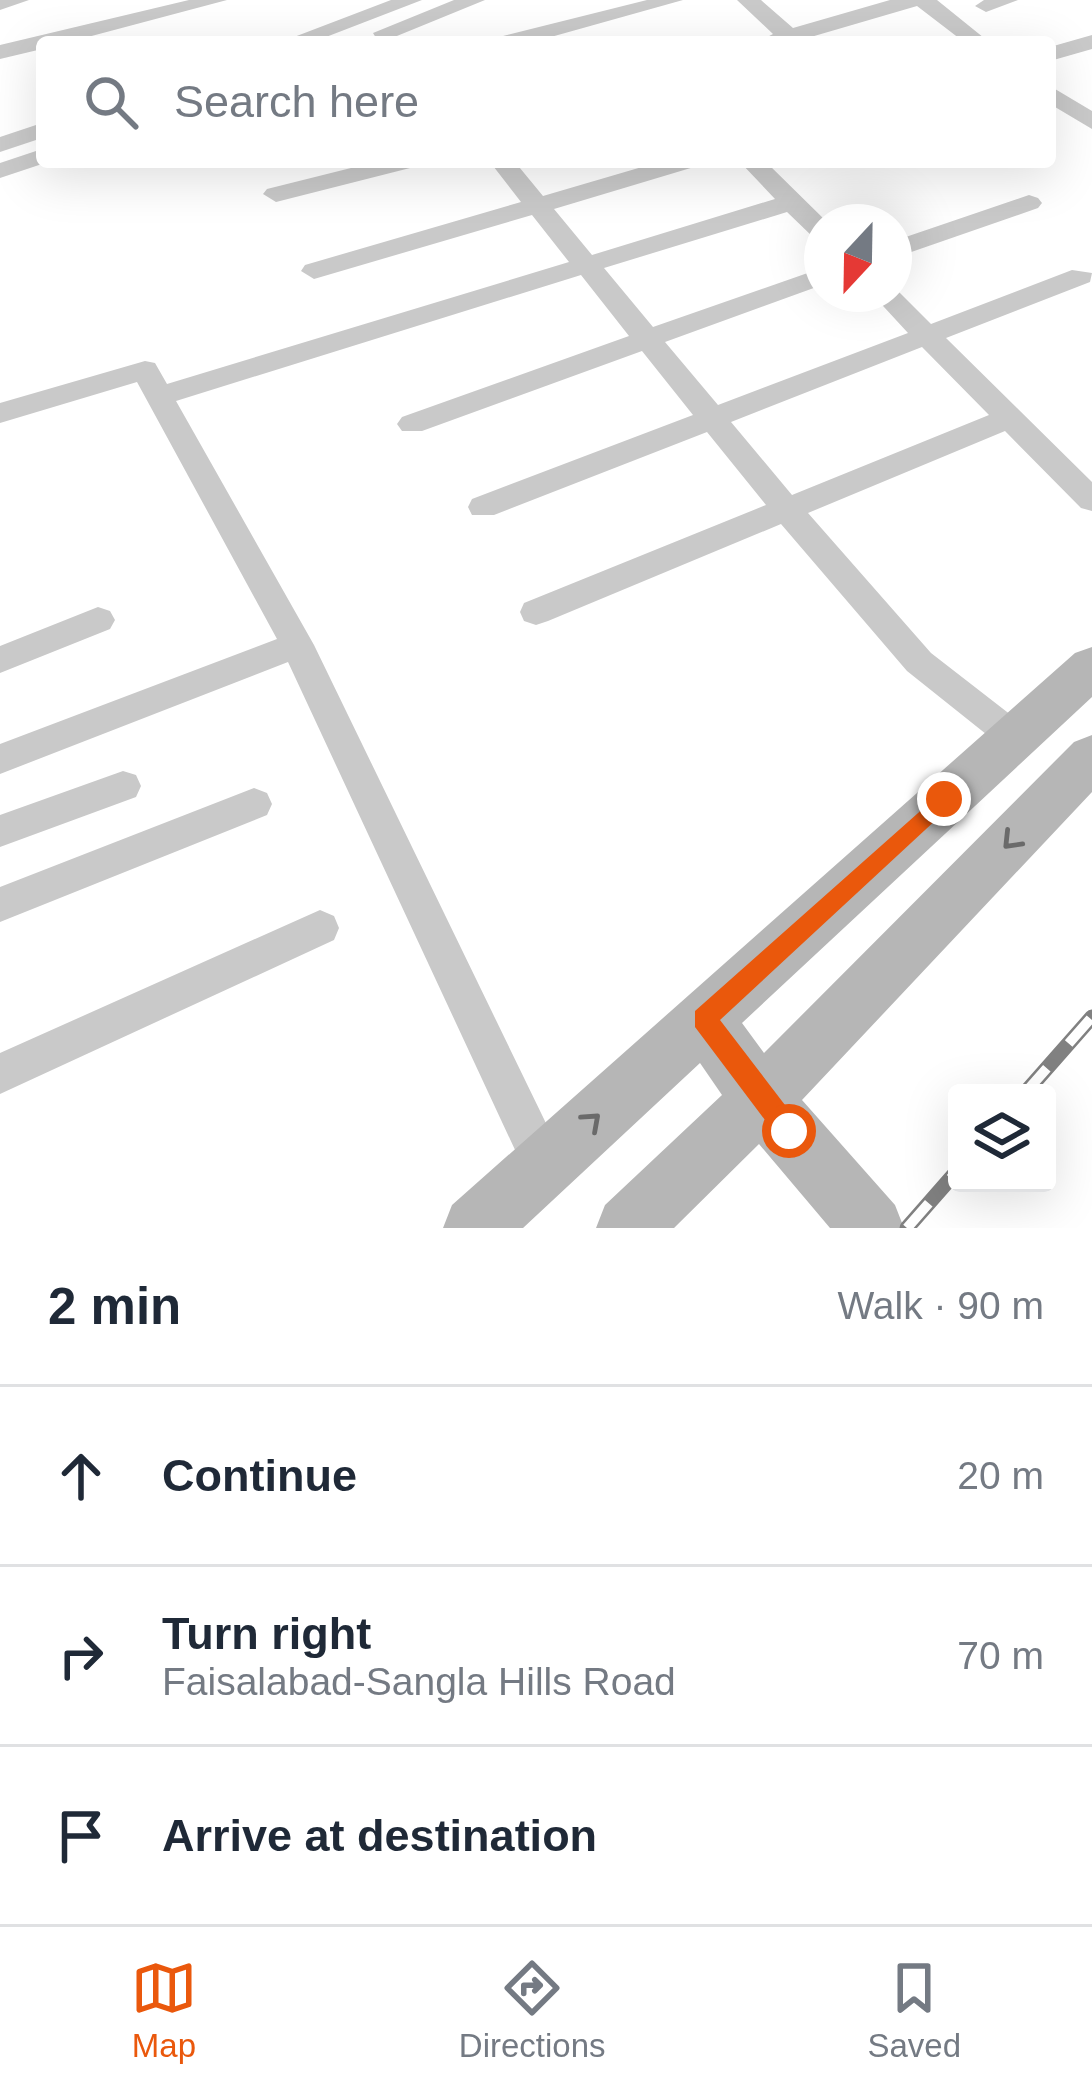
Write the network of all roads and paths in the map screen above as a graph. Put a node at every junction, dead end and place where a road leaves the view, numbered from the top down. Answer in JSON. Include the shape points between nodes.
{"nodes":[{"id":1,"x":18,"y":0,"type":"edge"},
{"id":2,"x":216,"y":0,"type":"edge"},
{"id":3,"x":411,"y":0,"type":"edge"},
{"id":4,"x":474,"y":0,"type":"edge"},
{"id":5,"x":672,"y":0,"type":"edge"},
{"id":6,"x":748,"y":0,"type":"edge"},
{"id":7,"x":913,"y":0,"type":"edge"},
{"id":8,"x":923,"y":0,"type":"edge"},
{"id":9,"x":0,"y":4,"type":"edge"},
{"id":10,"x":367,"y":7,"type":"edge"},
{"id":11,"x":140,"y":8,"type":"edge"},
{"id":12,"x":51,"y":36,"type":"edge"},
{"id":13,"x":158,"y":36,"type":"edge"},
{"id":14,"x":305,"y":36,"type":"edge"},
{"id":15,"x":392,"y":36,"type":"edge"},
{"id":16,"x":395,"y":36,"type":"edge"},
{"id":17,"x":530,"y":36,"type":"edge"},
{"id":18,"x":781,"y":36,"type":"edge"},
{"id":19,"x":798,"y":36,"type":"edge"},
{"id":20,"x":970,"y":36,"type":"edge"},
{"id":21,"x":36,"y":41,"type":"edge"},
{"id":22,"x":1092,"y":42,"type":"edge"},
{"id":23,"x":0,"y":52,"type":"edge"},
{"id":24,"x":1056,"y":52,"type":"edge"},
{"id":25,"x":1056,"y":96,"type":"edge"},
{"id":26,"x":1092,"y":122,"type":"edge"},
{"id":27,"x":36,"y":132,"type":"edge"},
{"id":28,"x":0,"y":146,"type":"edge"},
{"id":29,"x":36,"y":158,"type":"edge"},
{"id":30,"x":380,"y":168,"type":"edge"},
{"id":31,"x":507,"y":168,"type":"edge"},
{"id":32,"x":665,"y":168,"type":"edge"},
{"id":33,"x":758,"y":168,"type":"edge"},
{"id":34,"x":0,"y":171,"type":"edge"},
{"id":35,"x":276,"y":194,"type":"dead end"},
{"id":36,"x":793,"y":202,"type":"junction"},
{"id":37,"x":1029,"y":203,"type":"dead end"},
{"id":38,"x":539,"y":205,"type":"junction"},
{"id":39,"x":804,"y":213,"type":"edge"},
{"id":40,"x":912,"y":244,"type":"edge"},
{"id":41,"x":590,"y":264,"type":"junction"},
{"id":42,"x":314,"y":271,"type":"dead end"},
{"id":43,"x":1081,"y":277,"type":"dead end"},
{"id":44,"x":804,"y":282,"type":"edge"},
{"id":45,"x":903,"y":312,"type":"edge"},
{"id":46,"x":927,"y":336,"type":"junction"},
{"id":47,"x":646,"y":339,"type":"junction"},
{"id":48,"x":159,"y":396,"type":"junction"},
{"id":49,"x":0,"y":413,"type":"edge"},
{"id":50,"x":1010,"y":418,"type":"junction"},
{"id":51,"x":713,"y":419,"type":"junction"},
{"id":52,"x":412,"y":424,"type":"dead end"},
{"id":53,"x":1092,"y":500,"type":"edge"},
{"id":54,"x":483,"y":507,"type":"dead end"},
{"id":55,"x":787,"y":510,"type":"junction"},
{"id":56,"x":536,"y":611,"type":"dead end"},
{"id":57,"x":98,"y":620,"type":"dead end"},
{"id":58,"x":297,"y":645,"type":"junction"},
{"id":59,"x":0,"y":660,"type":"edge"},
{"id":60,"x":1092,"y":667,"type":"edge"},
{"id":61,"x":1013,"y":736,"type":"junction"},
{"id":62,"x":1092,"y":757,"type":"edge"},
{"id":63,"x":0,"y":759,"type":"edge"},
{"id":64,"x":123,"y":786,"type":"dead end"},
{"id":65,"x":254,"y":804,"type":"dead end"},
{"id":66,"x":0,"y":831,"type":"edge"},
{"id":67,"x":0,"y":904,"type":"edge"},
{"id":68,"x":320,"y":928,"type":"dead end"},
{"id":69,"x":704,"y":1019,"type":"junction"},
{"id":70,"x":0,"y":1074,"type":"edge"},
{"id":71,"x":761,"y":1099,"type":"junction"},
{"id":72,"x":544,"y":1165,"type":"junction"},
{"id":73,"x":475,"y":1228,"type":"edge"},
{"id":74,"x":628,"y":1228,"type":"edge"},
{"id":75,"x":872,"y":1228,"type":"edge"}],
"edges":[{"from":1,"to":9,"type":"street"},
{"from":2,"to":11,"type":"street"},
{"from":3,"to":10,"type":"street"},
{"from":4,"to":16,"type":"street"},
{"from":5,"to":17,"type":"street"},
{"from":6,"to":18,"type":"street"},
{"from":7,"to":19,"type":"street"},
{"from":8,"to":20,"type":"street"},
{"from":10,"to":14,"type":"street"},
{"from":10,"to":15,"type":"street"},
{"from":11,"to":12,"type":"street"},
{"from":11,"to":13,"type":"street"},
{"from":21,"to":23,"type":"street"},
{"from":22,"to":24,"type":"street"},
{"from":25,"to":26,"type":"street"},
{"from":27,"to":28,"type":"street"},
{"from":29,"to":34,"type":"street"},
{"from":30,"to":35,"type":"street"},
{"from":31,"to":38,"type":"street"},
{"from":32,"to":38,"type":"street"},
{"from":33,"to":36,"type":"street"},
{"from":36,"to":39,"type":"street"},
{"from":36,"to":41,"type":"street"},
{"from":37,"to":40,"type":"street"},
{"from":38,"to":41,"type":"street"},
{"from":38,"to":42,"type":"street"},
{"from":41,"to":47,"type":"street"},
{"from":41,"to":48,"type":"street"},
{"from":43,"to":46,"type":"street"},
{"from":44,"to":47,"type":"street"},
{"from":45,"to":46,"type":"street"},
{"from":46,"to":50,"type":"street"},
{"from":46,"to":51,"type":"street"},
{"from":47,"to":51,"type":"street"},
{"from":47,"to":52,"type":"street"},
{"from":48,"to":49,"type":"street","via":[[145,370]]},
{"from":48,"to":58,"type":"street"},
{"from":50,"to":53,"type":"street"},
{"from":50,"to":55,"type":"street"},
{"from":51,"to":54,"type":"street"},
{"from":51,"to":55,"type":"street"},
{"from":55,"to":56,"type":"street"},
{"from":55,"to":61,"type":"street","via":[[919,662]]},
{"from":57,"to":59,"type":"street"},
{"from":58,"to":63,"type":"street"},
{"from":58,"to":72,"type":"street"},
{"from":60,"to":61,"type":"main road"},
{"from":61,"to":69,"type":"main road"},
{"from":62,"to":71,"type":"main road","one_way":true},
{"from":64,"to":66,"type":"street"},
{"from":65,"to":67,"type":"street"},
{"from":68,"to":70,"type":"street"},
{"from":69,"to":71,"type":"main road"},
{"from":72,"to":69,"type":"main road","one_way":true},
{"from":71,"to":74,"type":"main road"},
{"from":71,"to":75,"type":"main road"},
{"from":72,"to":73,"type":"main road"}]}
